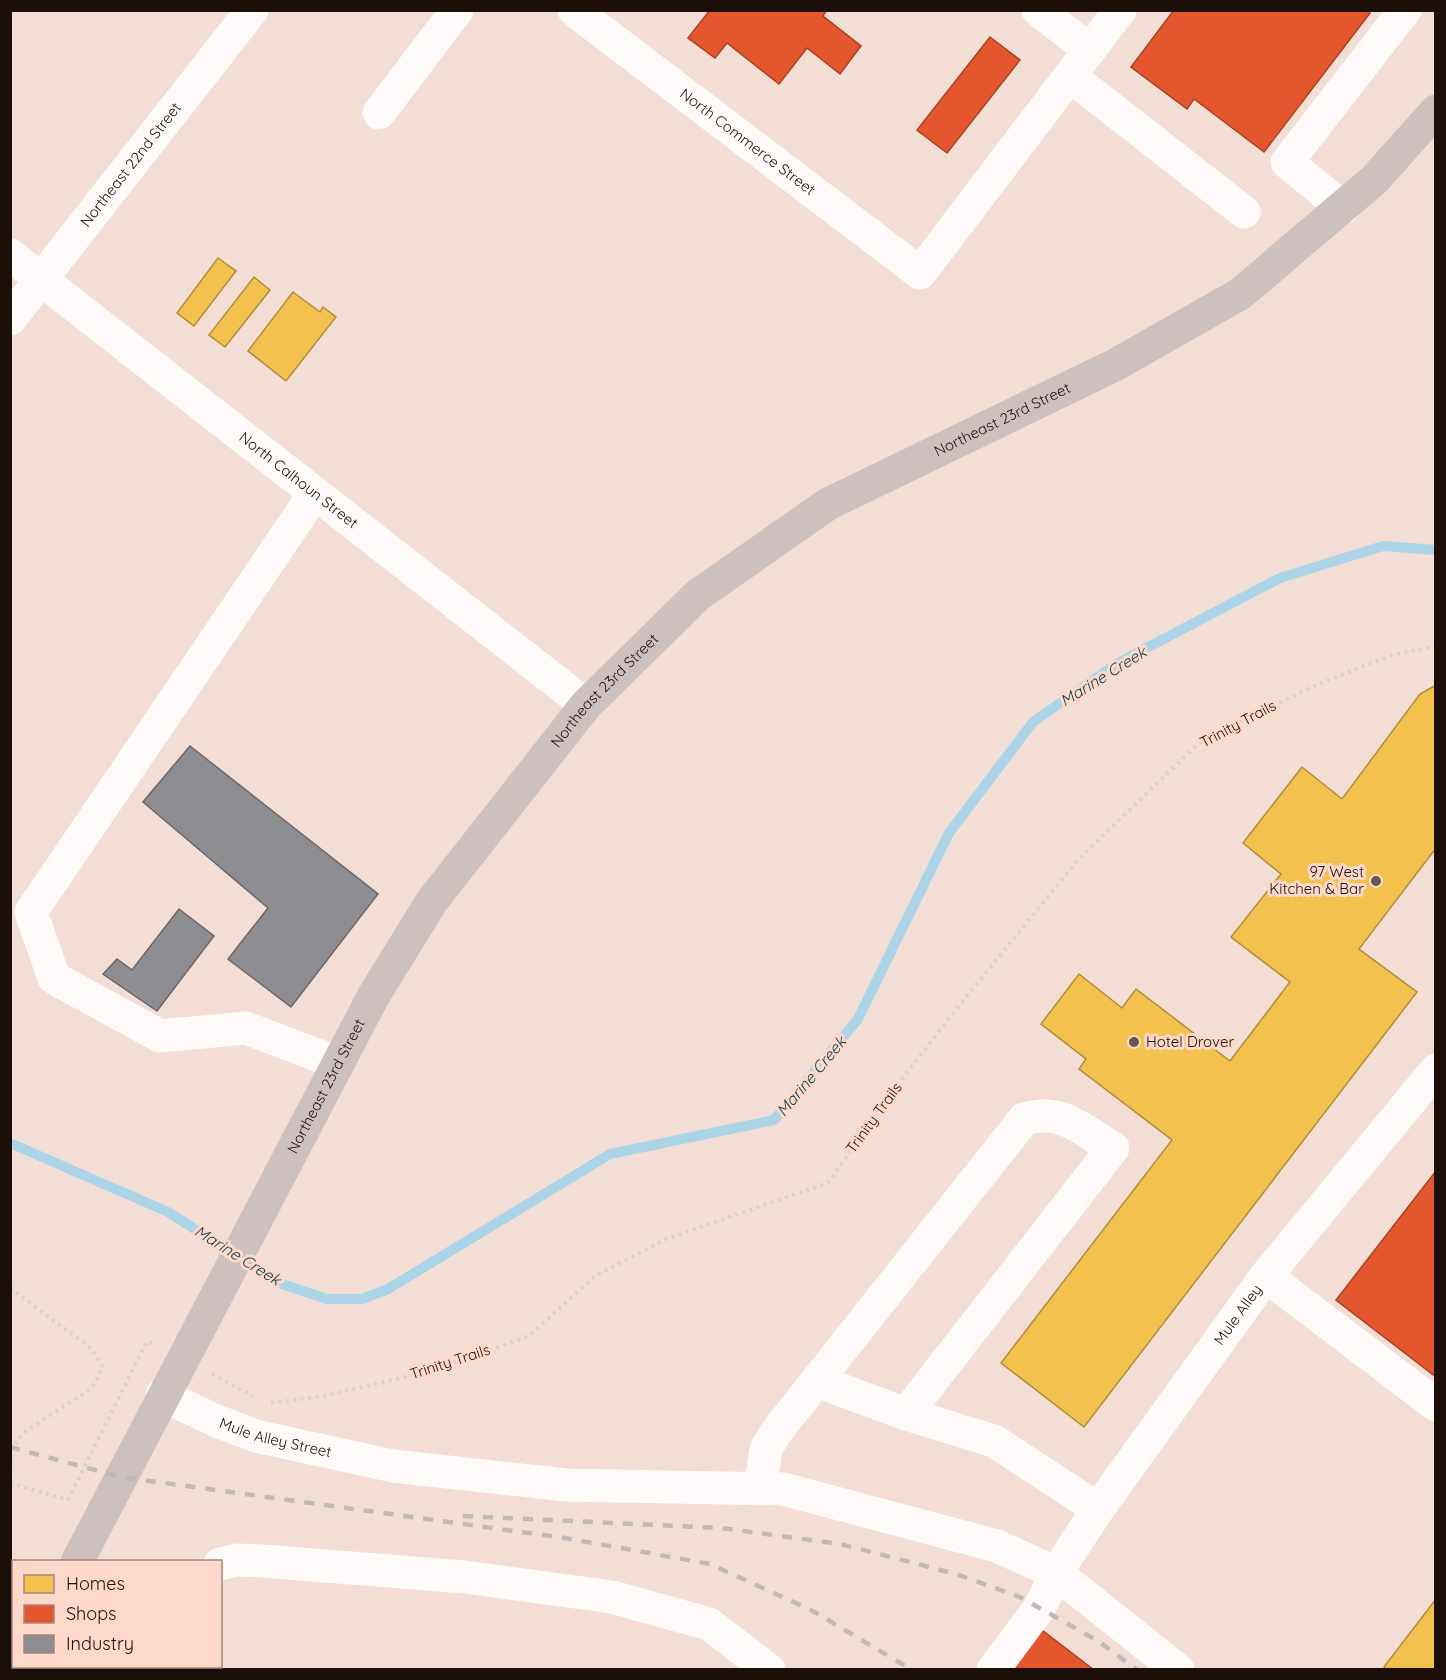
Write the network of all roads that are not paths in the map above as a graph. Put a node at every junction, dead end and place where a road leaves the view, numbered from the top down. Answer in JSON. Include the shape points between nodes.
{"nodes":[{"id":1,"x":252,"y":10,"type":"edge"},
{"id":2,"x":457,"y":10,"type":"edge"},
{"id":3,"x":574,"y":10,"type":"edge"},
{"id":4,"x":1038,"y":10,"type":"edge"},
{"id":5,"x":1120,"y":10,"type":"edge"},
{"id":6,"x":1405,"y":10,"type":"edge"},
{"id":7,"x":1090,"y":50,"type":"junction"},
{"id":8,"x":1070,"y":76,"type":"junction"},
{"id":9,"x":1436,"y":111,"type":"edge"},
{"id":10,"x":379,"y":113,"type":"dead end"},
{"id":11,"x":1343,"y":208,"type":"junction"},
{"id":12,"x":1244,"y":212,"type":"dead end"},
{"id":13,"x":10,"y":255,"type":"edge"},
{"id":14,"x":42,"y":278,"type":"junction"},
{"id":15,"x":10,"y":319,"type":"edge"},
{"id":16,"x":315,"y":493,"type":"junction"},
{"id":17,"x":586,"y":705,"type":"junction"},
{"id":18,"x":338,"y":1063,"type":"junction"},
{"id":19,"x":1436,"y":1070,"type":"edge"},
{"id":20,"x":1266,"y":1276,"type":"junction"},
{"id":21,"x":817,"y":1381,"type":"junction"},
{"id":22,"x":162,"y":1395,"type":"junction"},
{"id":23,"x":1436,"y":1405,"type":"edge"},
{"id":24,"x":906,"y":1414,"type":"junction"},
{"id":25,"x":760,"y":1489,"type":"junction"},
{"id":26,"x":1098,"y":1509,"type":"junction"},
{"id":27,"x":78,"y":1560,"type":"edge"},
{"id":28,"x":222,"y":1564,"type":"edge"},
{"id":29,"x":1056,"y":1573,"type":"junction"},
{"id":30,"x":769,"y":1670,"type":"edge"},
{"id":31,"x":993,"y":1670,"type":"edge"},
{"id":32,"x":1178,"y":1670,"type":"edge"}],
"edges":[{"from":1,"to":14,"type":"street","name":"Northeast 22nd Street"},
{"from":2,"to":10,"type":"street"},
{"from":3,"to":8,"type":"street","name":"North Commerce Street","via":[[920,273]]},
{"from":4,"to":7,"type":"street"},
{"from":5,"to":7,"type":"street"},
{"from":6,"to":11,"type":"street","via":[[1287,162]]},
{"from":7,"to":8,"type":"street"},
{"from":8,"to":12,"type":"street"},
{"from":9,"to":11,"type":"main road","name":"Northeast 23rd Street"},
{"from":11,"to":17,"type":"main road","name":"Northeast 23rd Street","via":[[1240,294],[1115,365],[828,504],[698,595]]},
{"from":13,"to":14,"type":"street","name":"North Calhoun Street"},
{"from":14,"to":15,"type":"street","name":"Northeast 22nd Street"},
{"from":14,"to":16,"type":"street","name":"North Calhoun Street"},
{"from":16,"to":17,"type":"street","name":"North Calhoun Street"},
{"from":16,"to":18,"type":"street","via":[[31,912],[54,978],[160,1036],[246,1028]]},
{"from":17,"to":18,"type":"main road","name":"Northeast 23rd Street","via":[[432,901]]},
{"from":18,"to":22,"type":"main road","name":"Northeast 23rd Street"},
{"from":19,"to":20,"type":"street","name":"Mule Alley"},
{"from":20,"to":23,"type":"street"},
{"from":20,"to":26,"type":"street","name":"Mule Alley"},
{"from":21,"to":24,"type":"street"},
{"from":21,"to":24,"type":"street","via":[[1024,1119],[1040,1114],[1058,1116],[1113,1148]]},
{"from":21,"to":25,"type":"street","via":[[766,1449]]},
{"from":22,"to":25,"type":"street","name":"Mule Alley Street","via":[[256,1436],[393,1466],[566,1485]]},
{"from":22,"to":27,"type":"main road","name":"Northeast 23rd Street"},
{"from":24,"to":26,"type":"street","via":[[994,1441]]},
{"from":25,"to":29,"type":"street","name":"Mule Alley Street","via":[[783,1490],[997,1546]]},
{"from":26,"to":29,"type":"street","name":"Mule Alley"},
{"from":28,"to":30,"type":"street","via":[[263,1561],[464,1577],[612,1598],[709,1624]]},
{"from":29,"to":31,"type":"street","name":"Mule Alley","via":[[1040,1607]]},
{"from":29,"to":32,"type":"street","name":"Mule Alley Street"}]}
